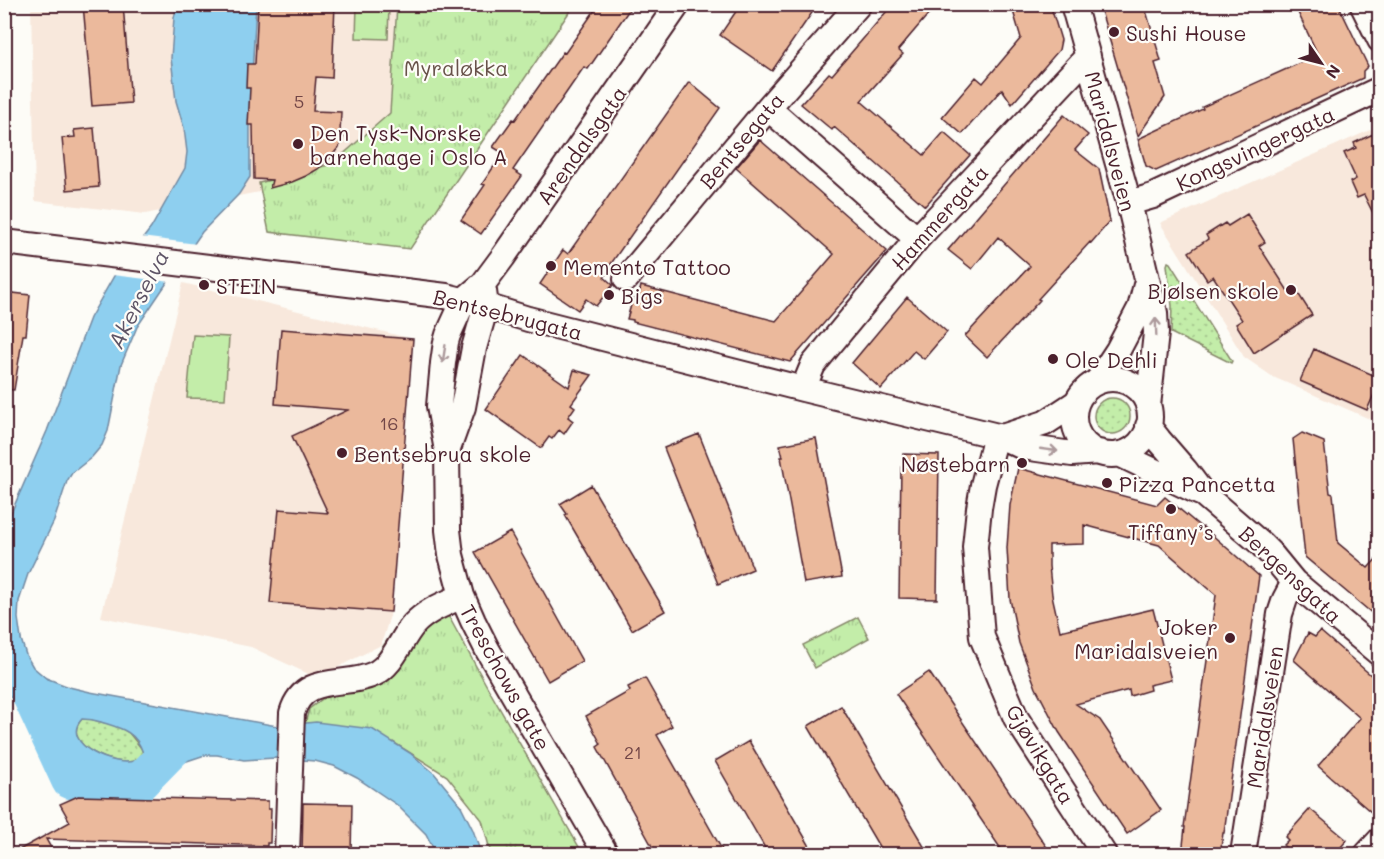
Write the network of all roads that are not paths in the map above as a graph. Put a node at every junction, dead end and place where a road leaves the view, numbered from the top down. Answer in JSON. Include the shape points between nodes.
{"nodes":[{"id":1,"x":678,"y":4,"type":"edge"},
{"id":2,"x":859,"y":4,"type":"edge"},
{"id":3,"x":1073,"y":4,"type":"edge"},
{"id":4,"x":1362,"y":4,"type":"edge"},
{"id":5,"x":1380,"y":40,"type":"edge"},
{"id":6,"x":1088,"y":56,"type":"junction"},
{"id":7,"x":1380,"y":89,"type":"edge"},
{"id":8,"x":768,"y":108,"type":"junction"},
{"id":9,"x":1129,"y":203,"type":"junction"},
{"id":10,"x":917,"y":239,"type":"junction"},
{"id":11,"x":4,"y":242,"type":"edge"},
{"id":12,"x":626,"y":279,"type":"dead end"},
{"id":13,"x":1147,"y":279,"type":"junction"},
{"id":14,"x":478,"y":297,"type":"junction"},
{"id":15,"x":1097,"y":382,"type":"junction"},
{"id":16,"x":803,"y":389,"type":"junction"},
{"id":17,"x":1077,"y":402,"type":"junction"},
{"id":18,"x":1148,"y":416,"type":"junction"},
{"id":19,"x":999,"y":436,"type":"junction"},
{"id":20,"x":1109,"y":453,"type":"junction"},
{"id":21,"x":1203,"y":494,"type":"junction"},
{"id":22,"x":1294,"y":582,"type":"junction"},
{"id":23,"x":462,"y":596,"type":"junction"},
{"id":24,"x":1380,"y":654,"type":"edge"},
{"id":25,"x":1380,"y":840,"type":"edge"},
{"id":26,"x":287,"y":855,"type":"edge"},
{"id":27,"x":606,"y":855,"type":"edge"},
{"id":28,"x":1104,"y":855,"type":"edge"},
{"id":29,"x":1243,"y":855,"type":"edge"},
{"id":30,"x":1367,"y":855,"type":"edge"}],
"edges":[{"from":1,"to":14,"type":"street","name":"Arendalsgata"},
{"from":2,"to":8,"type":"street","name":"Bentsegata"},
{"from":3,"to":6,"type":"street","name":"Maridalsveien"},
{"from":4,"to":5,"type":"street"},
{"from":6,"to":9,"type":"street","name":"Maridalsveien"},
{"from":6,"to":10,"type":"street","name":"Hammergata"},
{"from":7,"to":9,"type":"street","name":"Kongsvingergata","via":[[1153,196]]},
{"from":8,"to":10,"type":"street"},
{"from":8,"to":12,"type":"street","name":"Bentsegata"},
{"from":9,"to":13,"type":"street","name":"Maridalsveien"},
{"from":10,"to":16,"type":"street","name":"Hammergata","via":[[813,365]]},
{"from":11,"to":14,"type":"street","name":"Bentsebrugata"},
{"from":13,"to":15,"type":"street","name":"Maridalsveien","via":[[1140,308]]},
{"from":18,"to":13,"type":"street","name":"Maridalsveien","one_way":true,"via":[[1156,333]]},
{"from":14,"to":16,"type":"street","name":"Bentsebrugata","via":[[528,319]]},
{"from":14,"to":23,"type":"street","name":"Treschows gate","via":[[463,406],[447,451],[448,530]]},
{"from":15,"to":17,"type":"street","via":[[1088,386]]},
{"from":15,"to":18,"type":"street","via":[[1118,379],[1137,388],[1144,396]]},
{"from":16,"to":19,"type":"street","name":"Bentsebrugata"},
{"from":17,"to":19,"type":"street","via":[[1045,423]]},
{"from":17,"to":20,"type":"street","via":[[1075,428],[1084,443]]},
{"from":18,"to":20,"type":"street","via":[[1144,436],[1137,444],[1129,450]]},
{"from":18,"to":21,"type":"street","name":"Bergensgata","via":[[1159,440]]},
{"from":19,"to":20,"type":"street","name":"Bentsebrugata","one_way":true,"via":[[1023,447],[1072,454]]},
{"from":19,"to":28,"type":"street","name":"Gjøvikgata","via":[[983,485],[975,547],[982,637],[1016,718]]},
{"from":20,"to":21,"type":"street","name":"Bergensgata"},
{"from":21,"to":22,"type":"street","name":"Bergensgata","via":[[1260,543]]},
{"from":22,"to":24,"type":"street","name":"Bergensgata"},
{"from":22,"to":29,"type":"street","name":"Maridalsveien","via":[[1280,614]]},
{"from":23,"to":26,"type":"street","via":[[421,618],[375,674],[320,685],[304,693],[294,705]]},
{"from":23,"to":27,"type":"street","name":"Treschows gate","via":[[488,649]]},
{"from":25,"to":30,"type":"street"}]}
